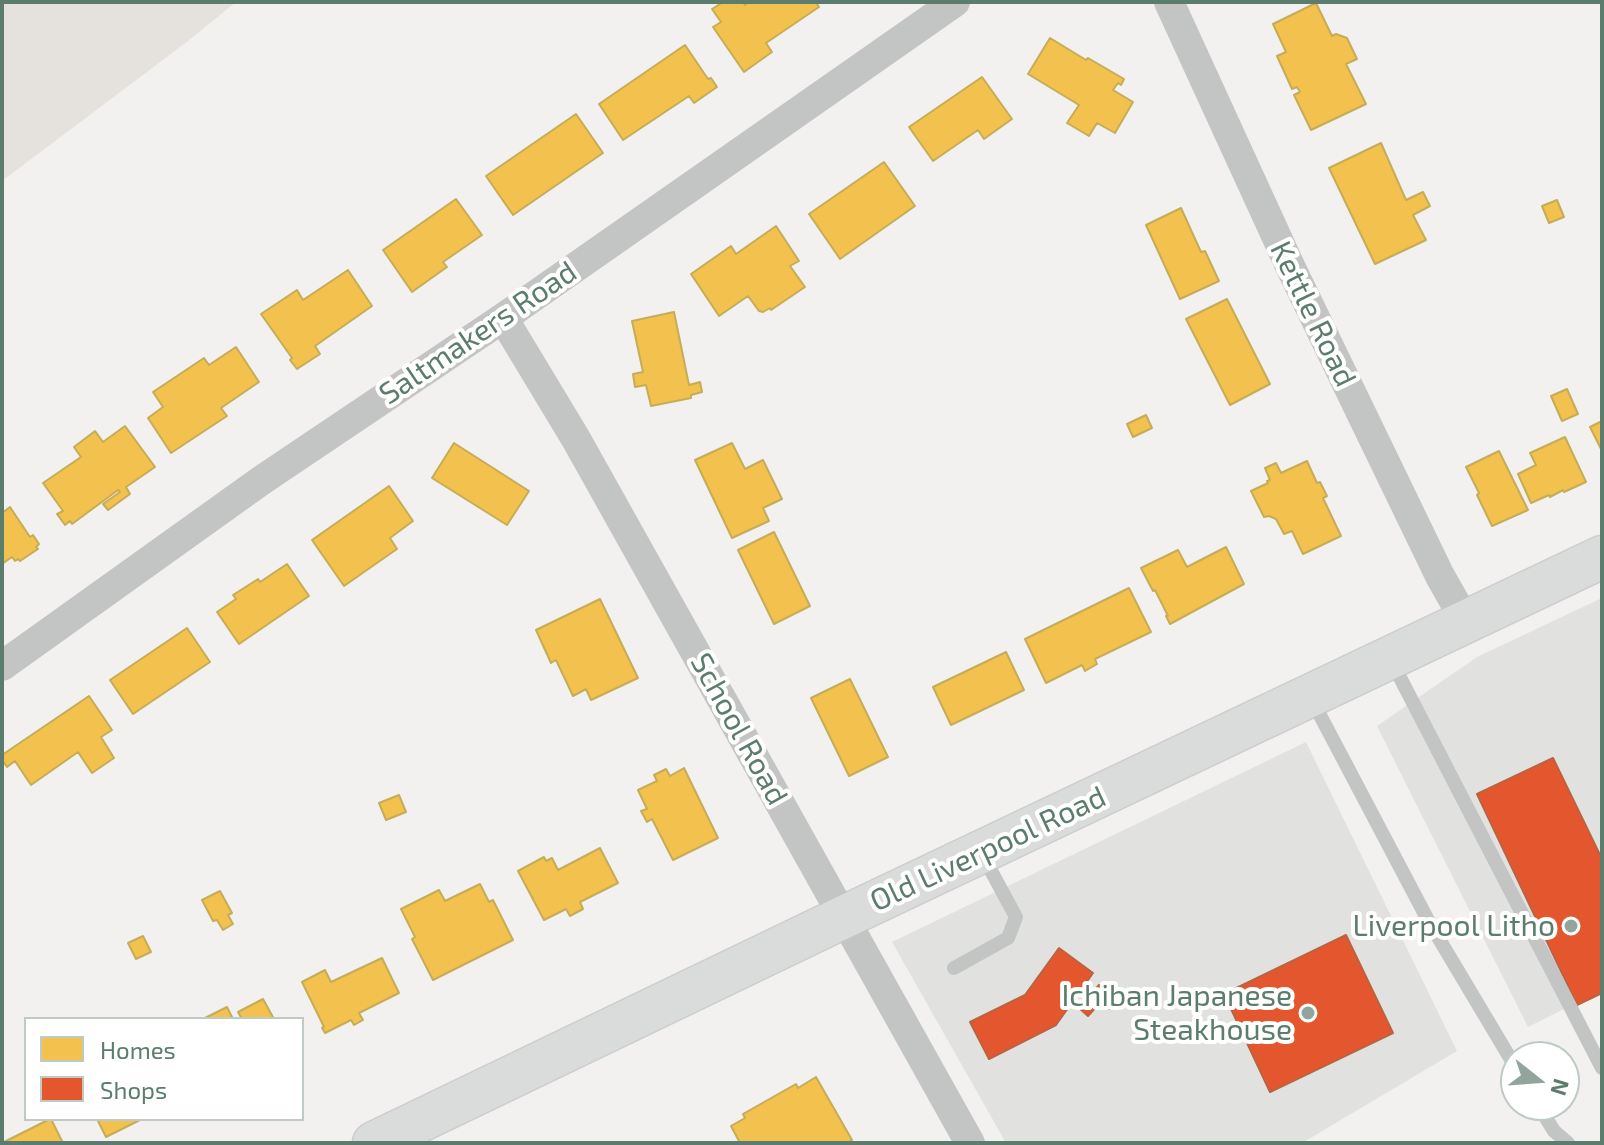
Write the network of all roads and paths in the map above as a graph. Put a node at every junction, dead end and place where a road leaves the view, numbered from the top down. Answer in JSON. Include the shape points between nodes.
{"nodes":[{"id":1,"x":955,"y":2,"type":"edge"},
{"id":2,"x":1169,"y":2,"type":"edge"},
{"id":3,"x":503,"y":318,"type":"junction"},
{"id":4,"x":1602,"y":557,"type":"edge"},
{"id":5,"x":1466,"y":622,"type":"junction"},
{"id":6,"x":1390,"y":658,"type":"junction"},
{"id":7,"x":2,"y":666,"type":"edge"},
{"id":8,"x":1310,"y":696,"type":"junction"},
{"id":9,"x":981,"y":852,"type":"junction"},
{"id":10,"x":844,"y":917,"type":"junction"},
{"id":11,"x":954,"y":968,"type":"dead end"},
{"id":12,"x":1500,"y":1041,"type":"edge"},
{"id":13,"x":1596,"y":1043,"type":"edge"},
{"id":14,"x":1602,"y":1068,"type":"edge"},
{"id":15,"x":1548,"y":1121,"type":"edge"},
{"id":16,"x":374,"y":1143,"type":"edge"},
{"id":17,"x":970,"y":1143,"type":"edge"},
{"id":18,"x":1568,"y":1143,"type":"edge"}],
"edges":[{"from":1,"to":3,"type":"street","name":"Saltmakers Road"},
{"from":2,"to":5,"type":"street","name":"Kettle Road","via":[[1297,280]]},
{"from":3,"to":7,"type":"street","name":"Saltmakers Road","via":[[262,480]]},
{"from":3,"to":10,"type":"street","name":"School Road"},
{"from":4,"to":5,"type":"main road","name":"Old Liverpool Road"},
{"from":5,"to":6,"type":"main road","name":"Old Liverpool Road"},
{"from":6,"to":8,"type":"main road","name":"Old Liverpool Road"},
{"from":6,"to":13,"type":"lane"},
{"from":8,"to":9,"type":"main road","name":"Old Liverpool Road"},
{"from":8,"to":12,"type":"lane","via":[[1429,922]]},
{"from":9,"to":10,"type":"main road","name":"Old Liverpool Road"},
{"from":9,"to":11,"type":"lane","via":[[1016,917],[1008,938]]},
{"from":10,"to":16,"type":"main road","name":"Old Liverpool Road"},
{"from":10,"to":17,"type":"street","name":"School Road"},
{"from":13,"to":14,"type":"lane"},
{"from":15,"to":18,"type":"lane"}]}
